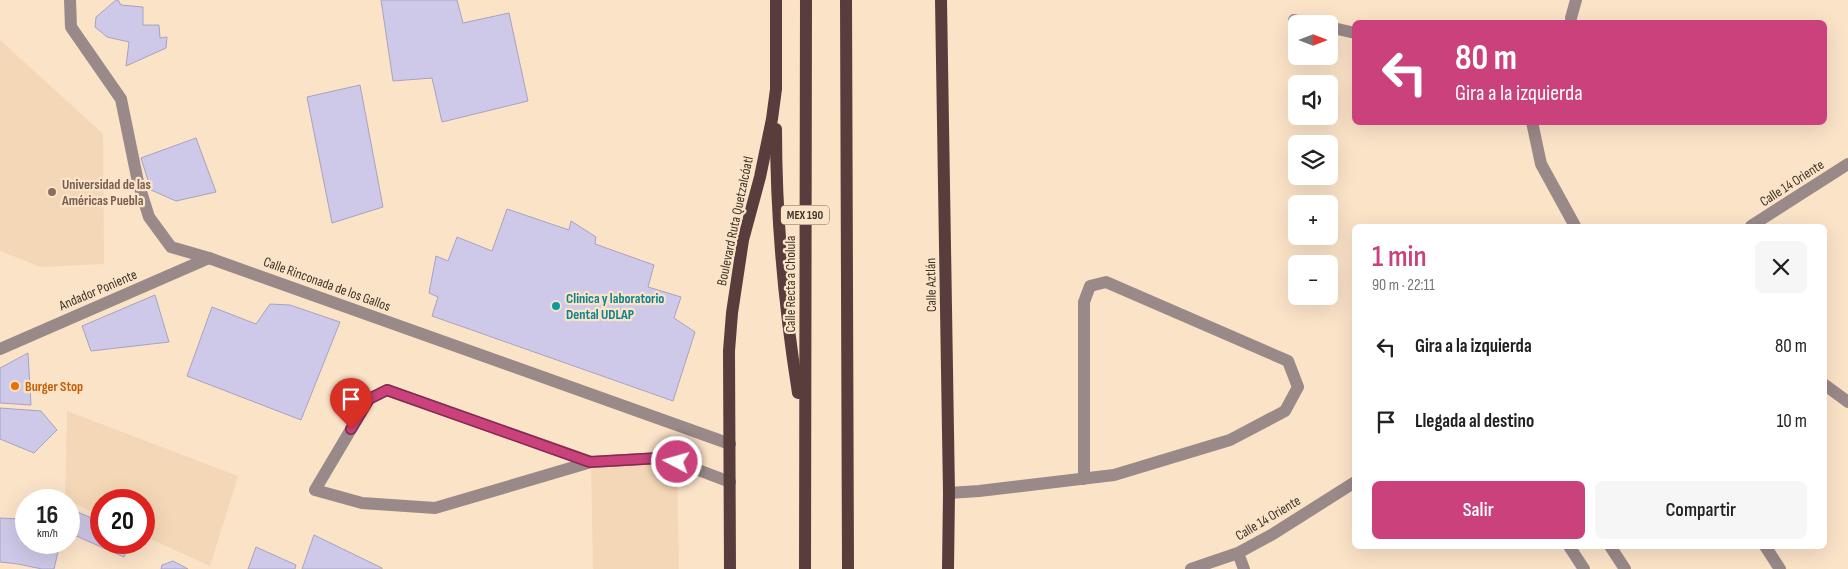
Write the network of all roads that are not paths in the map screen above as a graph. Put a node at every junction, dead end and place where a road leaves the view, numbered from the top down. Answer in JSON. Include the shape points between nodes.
{"nodes":[{"id":1,"x":70,"y":0,"type":"edge"},
{"id":2,"x":776,"y":0,"type":"edge"},
{"id":3,"x":806,"y":0,"type":"edge"},
{"id":4,"x":846,"y":0,"type":"edge"},
{"id":5,"x":942,"y":0,"type":"edge"},
{"id":6,"x":1576,"y":0,"type":"edge"},
{"id":7,"x":1571,"y":18,"type":"dead end"},
{"id":8,"x":1338,"y":29,"type":"edge"},
{"id":9,"x":1352,"y":32,"type":"edge"},
{"id":10,"x":776,"y":88,"type":"junction"},
{"id":11,"x":1533,"y":125,"type":"edge"},
{"id":12,"x":1848,"y":164,"type":"edge"},
{"id":13,"x":1574,"y":224,"type":"edge"},
{"id":14,"x":1755,"y":224,"type":"edge"},
{"id":15,"x":209,"y":258,"type":"junction"},
{"id":16,"x":0,"y":348,"type":"edge"},
{"id":17,"x":1827,"y":386,"type":"edge"},
{"id":18,"x":1848,"y":402,"type":"edge"},
{"id":19,"x":804,"y":430,"type":"junction"},
{"id":20,"x":730,"y":444,"type":"junction"},
{"id":21,"x":590,"y":462,"type":"junction"},
{"id":22,"x":1084,"y":479,"type":"junction"},
{"id":23,"x":730,"y":482,"type":"junction"},
{"id":24,"x":1352,"y":484,"type":"edge"},
{"id":25,"x":949,"y":493,"type":"junction"},
{"id":26,"x":1571,"y":549,"type":"edge"},
{"id":27,"x":1612,"y":549,"type":"edge"},
{"id":28,"x":1767,"y":549,"type":"edge"},
{"id":29,"x":1238,"y":553,"type":"junction"},
{"id":30,"x":730,"y":569,"type":"edge"},
{"id":31,"x":805,"y":569,"type":"edge"},
{"id":32,"x":848,"y":569,"type":"edge"},
{"id":33,"x":948,"y":569,"type":"edge"},
{"id":34,"x":1191,"y":569,"type":"edge"},
{"id":35,"x":1244,"y":569,"type":"edge"},
{"id":36,"x":1584,"y":569,"type":"edge"},
{"id":37,"x":1625,"y":569,"type":"edge"},
{"id":38,"x":1780,"y":569,"type":"edge"}],
"edges":[{"from":1,"to":15,"type":"street","name":"Calle Rinconada de los Gallos","via":[[71,27],[121,99],[138,182],[149,217],[171,247]]},
{"from":2,"to":10,"type":"main road","name":"Boulevard Ruta Quetzalcóatl"},
{"from":3,"to":19,"type":"main road","name":"Calle Recta a Cholula","number":"MEX 190"},
{"from":4,"to":32,"type":"main road","number":"MEX 190"},
{"from":5,"to":25,"type":"main road","name":"Calle Aztlán"},
{"from":6,"to":7,"type":"street"},
{"from":8,"to":9,"type":"street"},
{"from":10,"to":19,"type":"main road","via":[[783,280]]},
{"from":10,"to":20,"type":"main road","name":"Boulevard Ruta Quetzalcóatl","via":[[766,149],[737,275],[730,351]]},
{"from":11,"to":13,"type":"street","via":[[1541,164]]},
{"from":12,"to":14,"type":"street","name":"Calle 14 Oriente"},
{"from":15,"to":16,"type":"street","name":"Andador Poniente"},
{"from":15,"to":20,"type":"street","name":"Calle Rinconada de los Gallos"},
{"from":17,"to":18,"type":"street"},
{"from":19,"to":31,"type":"main road","name":"Calle Recta a Cholula","number":"MEX 190"},
{"from":20,"to":23,"type":"main road","name":"Boulevard Ruta Quetzalcóatl"},
{"from":21,"to":21,"type":"street","via":[[387,390],[369,399],[315,490],[362,503],[436,508]]},
{"from":21,"to":23,"type":"street","via":[[660,458]]},
{"from":22,"to":22,"type":"street","via":[[1114,475],[1230,440],[1285,411],[1298,387],[1288,361],[1106,282],[1090,286],[1084,302]]},
{"from":22,"to":25,"type":"street"},
{"from":23,"to":30,"type":"main road","name":"Boulevard Ruta Quetzalcóatl"},
{"from":24,"to":29,"type":"street","name":"Calle 14 Oriente"},
{"from":25,"to":33,"type":"main road","name":"Calle Aztlán"},
{"from":26,"to":36,"type":"street"},
{"from":27,"to":37,"type":"street"},
{"from":28,"to":38,"type":"street"},
{"from":29,"to":34,"type":"street","name":"Calle 14 Oriente"},
{"from":29,"to":35,"type":"street"}]}
